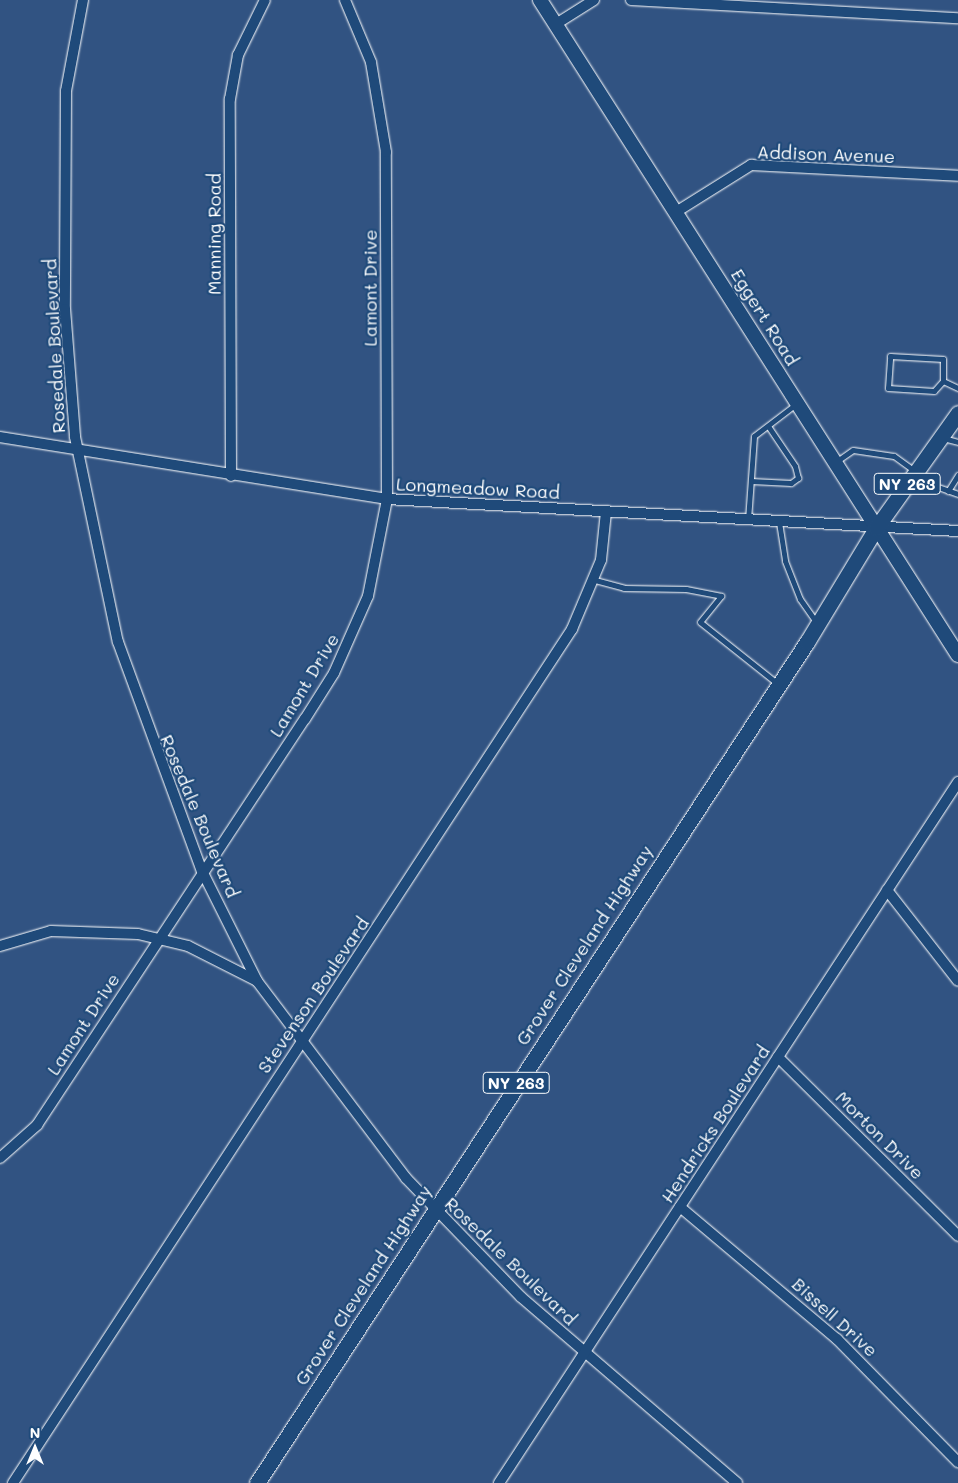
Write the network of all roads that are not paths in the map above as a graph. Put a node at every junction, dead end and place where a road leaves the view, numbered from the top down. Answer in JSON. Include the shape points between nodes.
{"nodes":[{"id":1,"x":83,"y":0,"type":"edge"},
{"id":2,"x":265,"y":0,"type":"edge"},
{"id":3,"x":345,"y":0,"type":"edge"},
{"id":4,"x":540,"y":0,"type":"edge"},
{"id":5,"x":594,"y":0,"type":"edge"},
{"id":6,"x":631,"y":0,"type":"edge"},
{"id":7,"x":958,"y":18,"type":"edge"},
{"id":8,"x":556,"y":24,"type":"junction"},
{"id":9,"x":958,"y":176,"type":"edge"},
{"id":10,"x":676,"y":212,"type":"junction"},
{"id":11,"x":943,"y":381,"type":"junction"},
{"id":12,"x":958,"y":388,"type":"edge"},
{"id":13,"x":797,"y":404,"type":"junction"},
{"id":14,"x":958,"y":412,"type":"edge"},
{"id":15,"x":768,"y":426,"type":"junction"},
{"id":16,"x":0,"y":437,"type":"edge"},
{"id":17,"x":940,"y":437,"type":"junction"},
{"id":18,"x":958,"y":442,"type":"edge"},
{"id":19,"x":78,"y":447,"type":"junction"},
{"id":20,"x":834,"y":462,"type":"junction"},
{"id":21,"x":958,"y":474,"type":"edge"},
{"id":22,"x":914,"y":475,"type":"junction"},
{"id":23,"x":231,"y":476,"type":"junction"},
{"id":24,"x":751,"y":481,"type":"junction"},
{"id":25,"x":948,"y":491,"type":"junction"},
{"id":26,"x":958,"y":494,"type":"edge"},
{"id":27,"x":387,"y":499,"type":"junction"},
{"id":28,"x":606,"y":512,"type":"junction"},
{"id":29,"x":748,"y":520,"type":"junction"},
{"id":30,"x":779,"y":522,"type":"junction"},
{"id":31,"x":876,"y":528,"type":"junction"},
{"id":32,"x":958,"y":531,"type":"edge"},
{"id":33,"x":595,"y":580,"type":"junction"},
{"id":34,"x":818,"y":624,"type":"junction"},
{"id":35,"x":958,"y":655,"type":"edge"},
{"id":36,"x":779,"y":684,"type":"junction"},
{"id":37,"x":958,"y":782,"type":"edge"},
{"id":38,"x":202,"y":871,"type":"junction"},
{"id":39,"x":886,"y":890,"type":"junction"},
{"id":40,"x":156,"y":938,"type":"junction"},
{"id":41,"x":0,"y":946,"type":"edge"},
{"id":42,"x":257,"y":981,"type":"junction"},
{"id":43,"x":958,"y":981,"type":"edge"},
{"id":44,"x":304,"y":1040,"type":"junction"},
{"id":45,"x":778,"y":1057,"type":"junction"},
{"id":46,"x":0,"y":1158,"type":"edge"},
{"id":47,"x":680,"y":1207,"type":"junction"},
{"id":48,"x":434,"y":1210,"type":"junction"},
{"id":49,"x":958,"y":1236,"type":"edge"},
{"id":50,"x":585,"y":1352,"type":"junction"},
{"id":51,"x":958,"y":1462,"type":"edge"},
{"id":52,"x":13,"y":1483,"type":"edge"},
{"id":53,"x":257,"y":1483,"type":"edge"},
{"id":54,"x":499,"y":1483,"type":"edge"},
{"id":55,"x":737,"y":1483,"type":"edge"}],
"edges":[{"from":1,"to":19,"type":"street","name":"Rosedale Boulevard","via":[[66,92],[65,309]]},
{"from":2,"to":23,"type":"street","name":"Manning Road","via":[[238,55],[230,100]]},
{"from":3,"to":27,"type":"street","name":"Lamont Drive","via":[[373,70],[386,152]]},
{"from":4,"to":8,"type":"street","name":"Eggert Road"},
{"from":5,"to":8,"type":"street"},
{"from":6,"to":7,"type":"street"},
{"from":8,"to":10,"type":"street","name":"Eggert Road"},
{"from":9,"to":10,"type":"street","name":"Addison Avenue","via":[[752,165]]},
{"from":10,"to":13,"type":"street","name":"Eggert Road"},
{"from":11,"to":11,"type":"lane","via":[[943,359],[890,356],[888,388],[934,391]]},
{"from":11,"to":12,"type":"lane"},
{"from":13,"to":15,"type":"lane"},
{"from":13,"to":20,"type":"street","name":"Eggert Road"},
{"from":14,"to":17,"type":"main road","number":"NY 263"},
{"from":15,"to":24,"type":"lane","via":[[754,436]]},
{"from":15,"to":24,"type":"lane","via":[[795,466],[798,478],[791,483]]},
{"from":16,"to":19,"type":"street","name":"Longmeadow Road"},
{"from":17,"to":18,"type":"lane"},
{"from":17,"to":22,"type":"main road","number":"NY 263"},
{"from":19,"to":23,"type":"street","name":"Longmeadow Road"},
{"from":19,"to":38,"type":"street","name":"Rosedale Boulevard","via":[[118,642]]},
{"from":20,"to":22,"type":"lane","via":[[853,450],[894,456]]},
{"from":20,"to":31,"type":"street","name":"Eggert Road"},
{"from":21,"to":25,"type":"lane"},
{"from":22,"to":25,"type":"lane"},
{"from":22,"to":31,"type":"main road","number":"NY 263"},
{"from":23,"to":27,"type":"street","name":"Longmeadow Road"},
{"from":24,"to":29,"type":"lane"},
{"from":25,"to":26,"type":"lane"},
{"from":27,"to":28,"type":"street","name":"Longmeadow Road"},
{"from":27,"to":38,"type":"street","name":"Lamont Drive","via":[[368,596],[338,666]]},
{"from":28,"to":29,"type":"street","name":"Longmeadow Road"},
{"from":28,"to":33,"type":"street","name":"Stevenson Boulevard"},
{"from":29,"to":30,"type":"street","name":"Longmeadow Road"},
{"from":30,"to":31,"type":"street","name":"Longmeadow Road"},
{"from":30,"to":34,"type":"lane","via":[[784,561],[800,599]]},
{"from":31,"to":32,"type":"street","name":"Longmeadow Road"},
{"from":31,"to":34,"type":"main road","name":"Grover Cleveland Highway","number":"NY 263"},
{"from":31,"to":35,"type":"street","name":"Eggert Road"},
{"from":33,"to":36,"type":"lane","via":[[624,588],[686,589],[721,596],[700,622]]},
{"from":33,"to":44,"type":"street","name":"Stevenson Boulevard","via":[[572,629]]},
{"from":34,"to":36,"type":"main road","name":"Grover Cleveland Highway","number":"NY 263"},
{"from":36,"to":48,"type":"main road","name":"Grover Cleveland Highway","number":"NY 263"},
{"from":37,"to":39,"type":"street","name":"Hendricks Boulevard"},
{"from":38,"to":40,"type":"street","name":"Lamont Drive"},
{"from":38,"to":42,"type":"street","name":"Rosedale Boulevard"},
{"from":39,"to":43,"type":"street"},
{"from":39,"to":45,"type":"street","name":"Hendricks Boulevard"},
{"from":40,"to":41,"type":"street","via":[[70,930]]},
{"from":40,"to":42,"type":"street","via":[[188,946]]},
{"from":40,"to":46,"type":"street","name":"Lamont Drive","via":[[37,1125]]},
{"from":42,"to":44,"type":"street","name":"Rosedale Boulevard"},
{"from":44,"to":48,"type":"street","name":"Rosedale Boulevard","via":[[363,1124]]},
{"from":44,"to":52,"type":"street","name":"Stevenson Boulevard"},
{"from":45,"to":47,"type":"street","name":"Hendricks Boulevard"},
{"from":45,"to":49,"type":"street","name":"Morton Drive"},
{"from":47,"to":50,"type":"street","name":"Hendricks Boulevard"},
{"from":47,"to":51,"type":"street","name":"Bissell Drive","via":[[837,1339]]},
{"from":48,"to":50,"type":"street","name":"Rosedale Boulevard","via":[[521,1297]]},
{"from":48,"to":53,"type":"main road","name":"Grover Cleveland Highway","number":"NY 263"},
{"from":50,"to":54,"type":"street","name":"Hendricks Boulevard"},
{"from":50,"to":55,"type":"street","name":"Rosedale Boulevard"}]}
